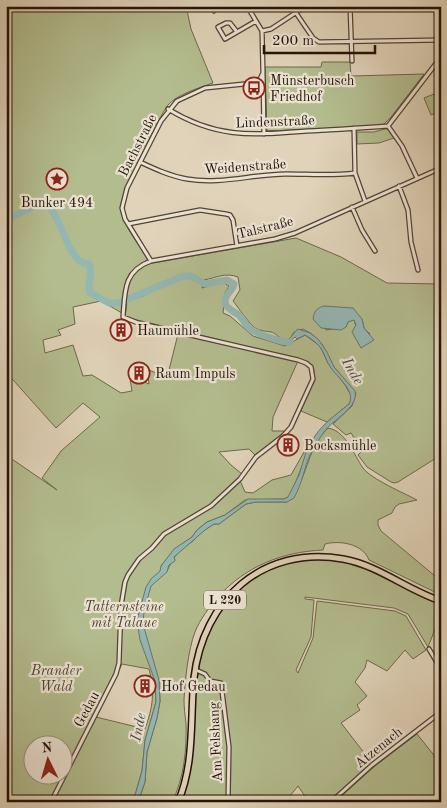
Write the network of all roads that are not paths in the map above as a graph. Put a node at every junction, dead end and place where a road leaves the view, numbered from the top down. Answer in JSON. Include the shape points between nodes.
{"nodes":[{"id":1,"x":247,"y":6,"type":"edge"},
{"id":2,"x":306,"y":6,"type":"edge"},
{"id":3,"x":350,"y":6,"type":"edge"},
{"id":4,"x":296,"y":13,"type":"junction"},
{"id":5,"x":256,"y":21,"type":"junction"},
{"id":6,"x":262,"y":31,"type":"junction"},
{"id":7,"x":237,"y":32,"type":"junction"},
{"id":8,"x":441,"y":40,"type":"edge"},
{"id":9,"x":351,"y":41,"type":"junction"},
{"id":10,"x":441,"y":57,"type":"edge"},
{"id":11,"x":352,"y":61,"type":"dead end"},
{"id":12,"x":263,"y":73,"type":"junction"},
{"id":13,"x":168,"y":109,"type":"junction"},
{"id":14,"x":388,"y":126,"type":"junction"},
{"id":15,"x":354,"y":128,"type":"junction"},
{"id":16,"x":264,"y":134,"type":"junction"},
{"id":17,"x":140,"y":162,"type":"junction"},
{"id":18,"x":441,"y":168,"type":"edge"},
{"id":19,"x":355,"y":173,"type":"junction"},
{"id":20,"x":417,"y":178,"type":"junction"},
{"id":21,"x":399,"y":186,"type":"junction"},
{"id":22,"x":365,"y":201,"type":"junction"},
{"id":23,"x":352,"y":207,"type":"junction"},
{"id":24,"x":128,"y":224,"type":"junction"},
{"id":25,"x":237,"y":246,"type":"junction"},
{"id":26,"x":375,"y":251,"type":"dead end"},
{"id":27,"x":152,"y":261,"type":"junction"},
{"id":28,"x":418,"y":270,"type":"dead end"},
{"id":29,"x":441,"y":601,"type":"edge"},
{"id":30,"x":428,"y":649,"type":"dead end"},
{"id":31,"x":119,"y":651,"type":"joint"},
{"id":32,"x":441,"y":669,"type":"edge"},
{"id":33,"x":195,"y":670,"type":"junction"},
{"id":34,"x":441,"y":712,"type":"edge"},
{"id":35,"x":51,"y":802,"type":"edge"},
{"id":36,"x":178,"y":802,"type":"edge"},
{"id":37,"x":228,"y":802,"type":"edge"},
{"id":38,"x":331,"y":802,"type":"edge"}],
"edges":[{"from":1,"to":5,"type":"street"},
{"from":2,"to":4,"type":"street"},
{"from":3,"to":9,"type":"street"},
{"from":4,"to":6,"type":"street","via":[[272,29]]},
{"from":4,"to":9,"type":"street","via":[[319,42]]},
{"from":5,"to":6,"type":"street"},
{"from":5,"to":7,"type":"street"},
{"from":6,"to":12,"type":"street"},
{"from":7,"to":7,"type":"street","via":[[225,39],[218,28],[230,23]]},
{"from":8,"to":9,"type":"street"},
{"from":9,"to":11,"type":"street"},
{"from":10,"to":14,"type":"street"},
{"from":12,"to":13,"type":"street","name":"Bachstraße","via":[[254,83],[205,88],[177,101]]},
{"from":12,"to":16,"type":"street"},
{"from":13,"to":16,"type":"street","name":"Lindenstraße","via":[[191,122],[223,132]]},
{"from":13,"to":17,"type":"street","name":"Bachstraße"},
{"from":14,"to":15,"type":"street","name":"Lindenstraße"},
{"from":14,"to":20,"type":"street"},
{"from":15,"to":16,"type":"street","name":"Lindenstraße"},
{"from":15,"to":19,"type":"street"},
{"from":17,"to":19,"type":"street","name":"Weidenstraße","via":[[171,175],[206,181],[274,174]]},
{"from":17,"to":24,"type":"street","name":"Bachstraße","via":[[122,203]]},
{"from":18,"to":20,"type":"street","name":"Talstraße"},
{"from":19,"to":22,"type":"street"},
{"from":20,"to":21,"type":"street","name":"Talstraße"},
{"from":21,"to":22,"type":"street","name":"Talstraße"},
{"from":21,"to":28,"type":"street","via":[[408,210]]},
{"from":22,"to":23,"type":"street","name":"Talstraße"},
{"from":23,"to":25,"type":"street","name":"Talstraße","via":[[295,233]]},
{"from":23,"to":26,"type":"street"},
{"from":24,"to":25,"type":"street","via":[[200,210],[226,214],[233,220]]},
{"from":24,"to":27,"type":"street","name":"Bachstraße"},
{"from":25,"to":27,"type":"street","name":"Talstraße"},
{"from":27,"to":31,"type":"street","name":"Talstraße","via":[[139,267],[128,280],[124,318],[298,360],[311,367],[313,379],[284,436],[256,457],[240,479],[211,506],[164,534],[132,568],[125,582],[121,606]]},
{"from":29,"to":33,"type":"main road","number":"L 220","via":[[365,565],[344,559],[323,557],[287,561],[249,578],[226,598],[206,631]]},
{"from":30,"to":32,"type":"street"},
{"from":31,"to":35,"type":"street","name":"Gedau","via":[[119,663],[108,691]]},
{"from":33,"to":36,"type":"main road","number":"L 220","via":[[188,763]]},
{"from":33,"to":37,"type":"street","name":"Am Felshang","via":[[205,674],[210,681],[222,683],[229,747]]},
{"from":34,"to":38,"type":"street","name":"Atzenach","via":[[372,765]]}]}
